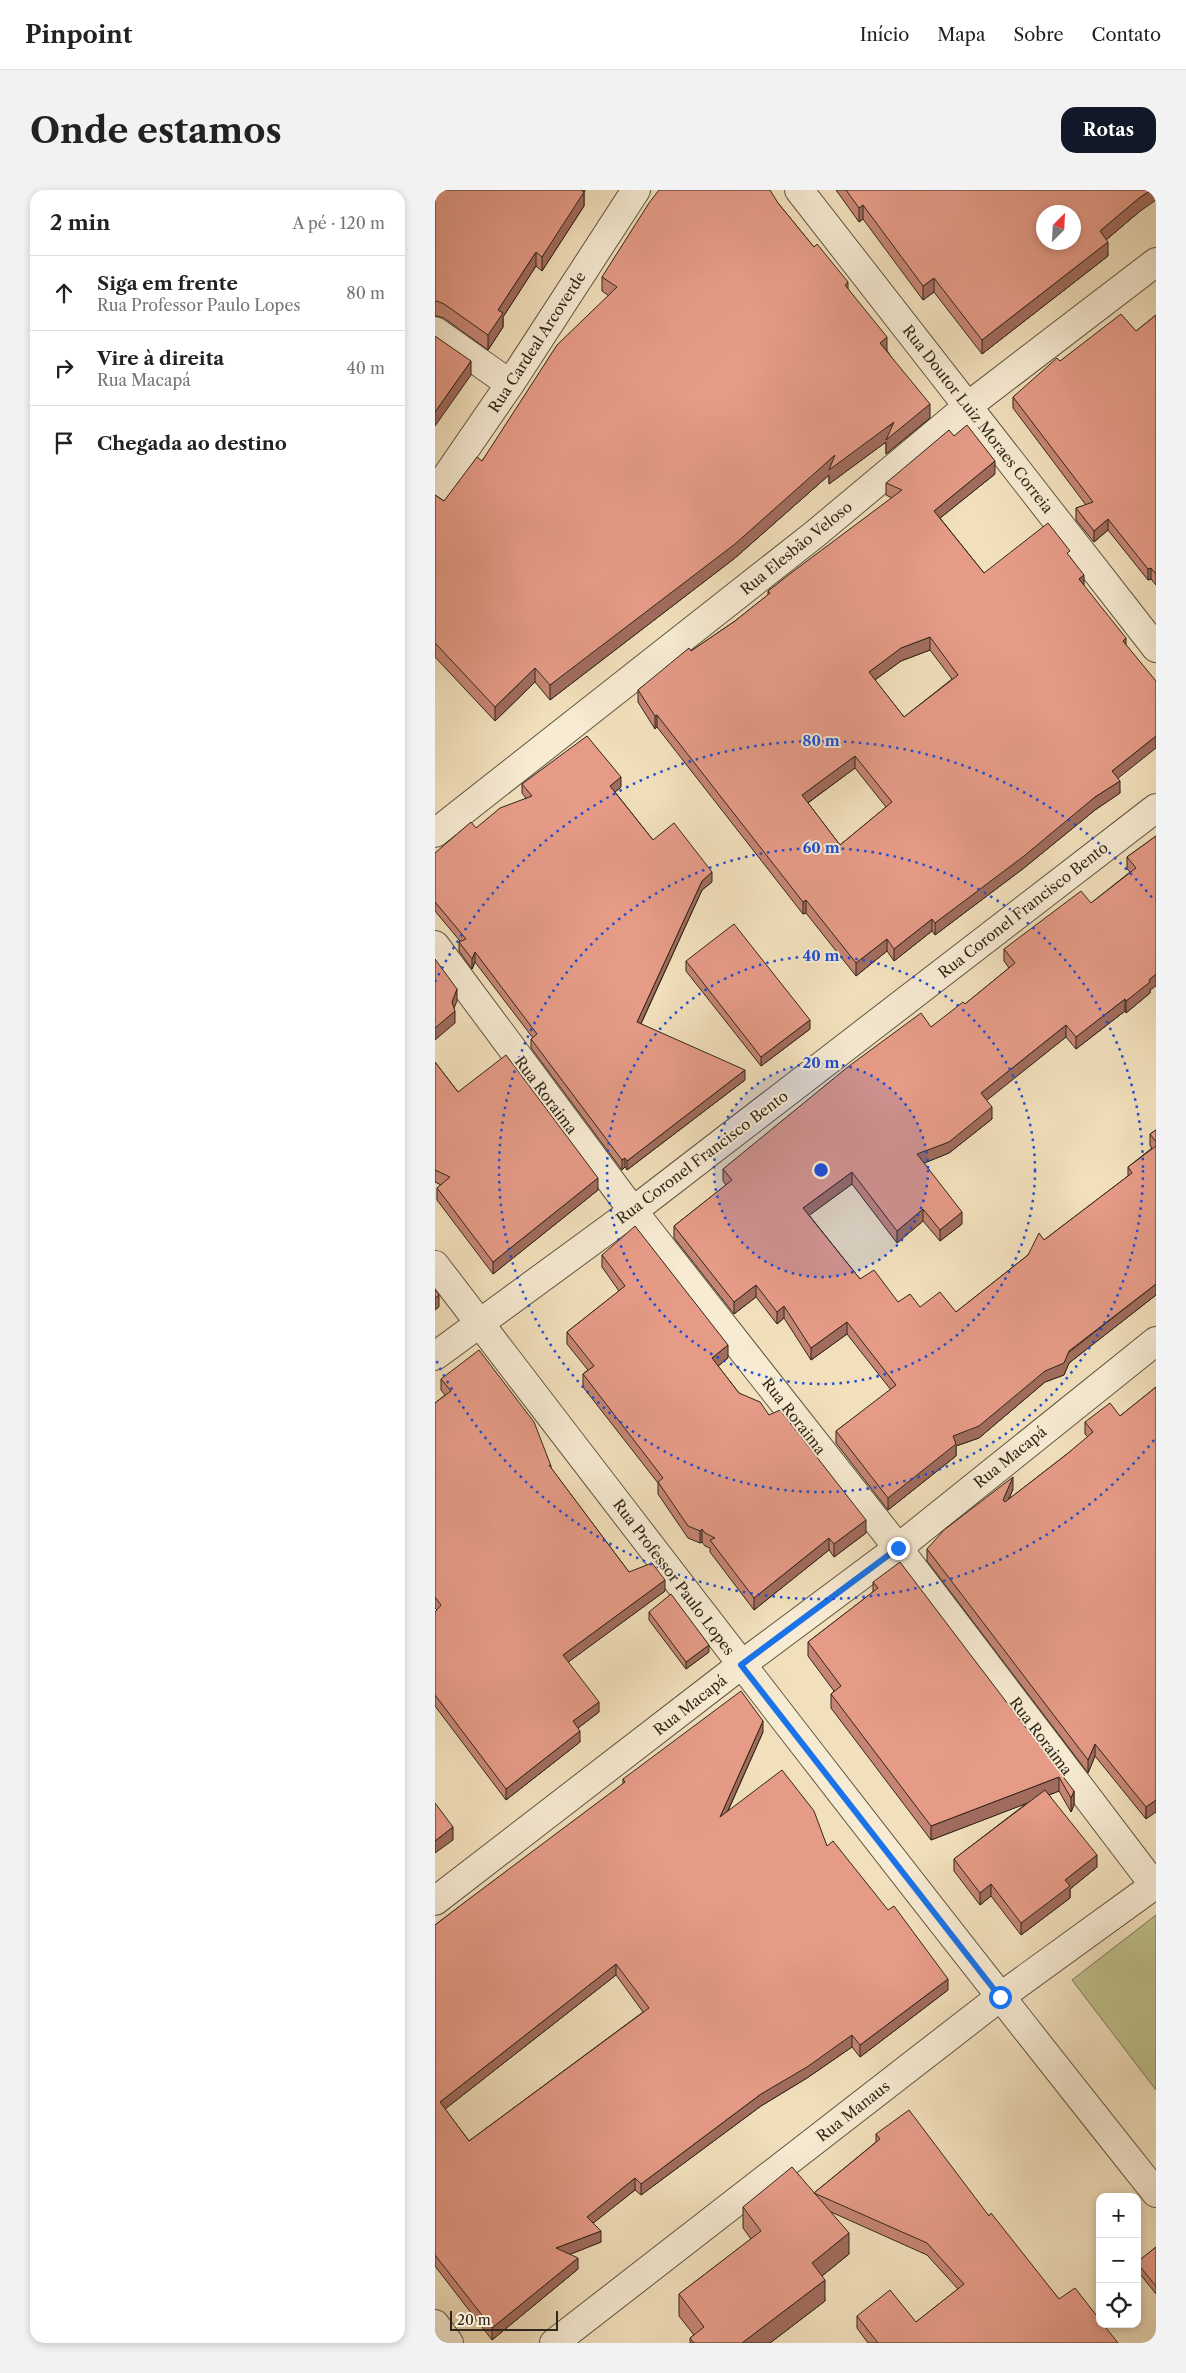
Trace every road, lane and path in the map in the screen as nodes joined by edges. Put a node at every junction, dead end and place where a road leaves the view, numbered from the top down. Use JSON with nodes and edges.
{"nodes":[{"id":1,"x":637,"y":190,"type":"edge"},
{"id":2,"x":799,"y":190,"type":"edge"},
{"id":3,"x":1156,"y":262,"type":"edge"},
{"id":4,"x":435,"y":331,"type":"edge"},
{"id":5,"x":510,"y":384,"type":"junction"},
{"id":6,"x":968,"y":406,"type":"junction"},
{"id":7,"x":435,"y":493,"type":"edge"},
{"id":8,"x":1156,"y":648,"type":"edge"},
{"id":9,"x":1156,"y":808,"type":"edge"},
{"id":10,"x":435,"y":833,"type":"edge"},
{"id":11,"x":435,"y":945,"type":"edge"},
{"id":12,"x":633,"y":1211,"type":"junction"},
{"id":13,"x":435,"y":1265,"type":"edge"},
{"id":14,"x":479,"y":1322,"type":"junction"},
{"id":15,"x":1156,"y":1340,"type":"edge"},
{"id":16,"x":435,"y":1356,"type":"edge"},
{"id":17,"x":898,"y":1548,"type":"junction"},
{"id":18,"x":741,"y":1665,"type":"junction"},
{"id":19,"x":1155,"y":1884,"type":"edge"},
{"id":20,"x":435,"y":1901,"type":"edge"},
{"id":21,"x":1000,"y":1997,"type":"junction"},
{"id":22,"x":1156,"y":2193,"type":"edge"},
{"id":23,"x":435,"y":2324,"type":"edge"},
{"id":24,"x":449,"y":2343,"type":"edge"},
{"id":25,"x":554,"y":2343,"type":"edge"}],
"edges":[{"from":1,"to":5,"type":"street","name":"Rua Cardeal Arcoverde"},
{"from":2,"to":6,"type":"street","name":"Rua Doutor Luiz Moraes Correia"},
{"from":3,"to":6,"type":"street","name":"Rua Elesbão Veloso"},
{"from":4,"to":5,"type":"street"},
{"from":5,"to":7,"type":"street","name":"Rua Cardeal Arcoverde"},
{"from":6,"to":8,"type":"street","name":"Rua Doutor Luiz Moraes Correia"},
{"from":6,"to":10,"type":"street","name":"Rua Elesbão Veloso"},
{"from":9,"to":12,"type":"street","name":"Rua Coronel Francisco Bento"},
{"from":11,"to":12,"type":"street","name":"Rua Roraima"},
{"from":12,"to":14,"type":"street","name":"Rua Coronel Francisco Bento"},
{"from":12,"to":17,"type":"street","name":"Rua Roraima"},
{"from":13,"to":14,"type":"street","name":"Rua Professor Paulo Lopes"},
{"from":14,"to":16,"type":"street","name":"Rua Coronel Francisco Bento"},
{"from":14,"to":18,"type":"street","name":"Rua Professor Paulo Lopes"},
{"from":15,"to":17,"type":"street","name":"Rua Macapá"},
{"from":17,"to":18,"type":"street","name":"Rua Macapá"},
{"from":17,"to":19,"type":"street","name":"Rua Roraima"},
{"from":18,"to":20,"type":"street","name":"Rua Macapá"},
{"from":18,"to":21,"type":"street","name":"Rua Professor Paulo Lopes"},
{"from":19,"to":21,"type":"street","name":"Rua Manaus"},
{"from":21,"to":22,"type":"street","name":"Rua Professor Paulo Lopes"},
{"from":21,"to":25,"type":"street","name":"Rua Manaus"},
{"from":23,"to":24,"type":"street"}]}
